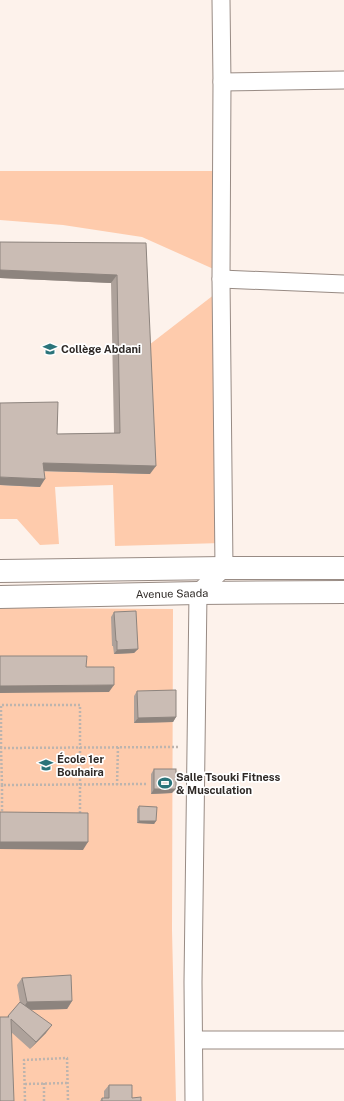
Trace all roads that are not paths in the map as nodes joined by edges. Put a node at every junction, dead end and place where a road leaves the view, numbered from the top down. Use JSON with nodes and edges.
{"nodes":[{"id":1,"x":221,"y":0,"type":"edge"},
{"id":2,"x":344,"y":80,"type":"edge"},
{"id":3,"x":222,"y":82,"type":"junction"},
{"id":4,"x":221,"y":279,"type":"junction"},
{"id":5,"x":344,"y":284,"type":"edge"},
{"id":6,"x":224,"y":568,"type":"junction"},
{"id":7,"x":344,"y":568,"type":"edge"},
{"id":8,"x":0,"y":571,"type":"edge"},
{"id":9,"x":344,"y":592,"type":"edge"},
{"id":10,"x":198,"y":593,"type":"junction"},
{"id":11,"x":0,"y":597,"type":"edge"},
{"id":12,"x":194,"y":1040,"type":"junction"},
{"id":13,"x":344,"y":1040,"type":"edge"},
{"id":14,"x":194,"y":1101,"type":"edge"}],
"edges":[{"from":1,"to":3,"type":"street"},
{"from":2,"to":3,"type":"street"},
{"from":3,"to":4,"type":"street"},
{"from":4,"to":5,"type":"street"},
{"from":4,"to":6,"type":"street"},
{"from":6,"to":7,"type":"street"},
{"from":6,"to":8,"type":"street"},
{"from":6,"to":10,"type":"street"},
{"from":9,"to":10,"type":"street","name":"Avenue Saada"},
{"from":10,"to":11,"type":"street","name":"Avenue Saada"},
{"from":10,"to":12,"type":"street"},
{"from":12,"to":13,"type":"street"},
{"from":12,"to":14,"type":"street"}]}
